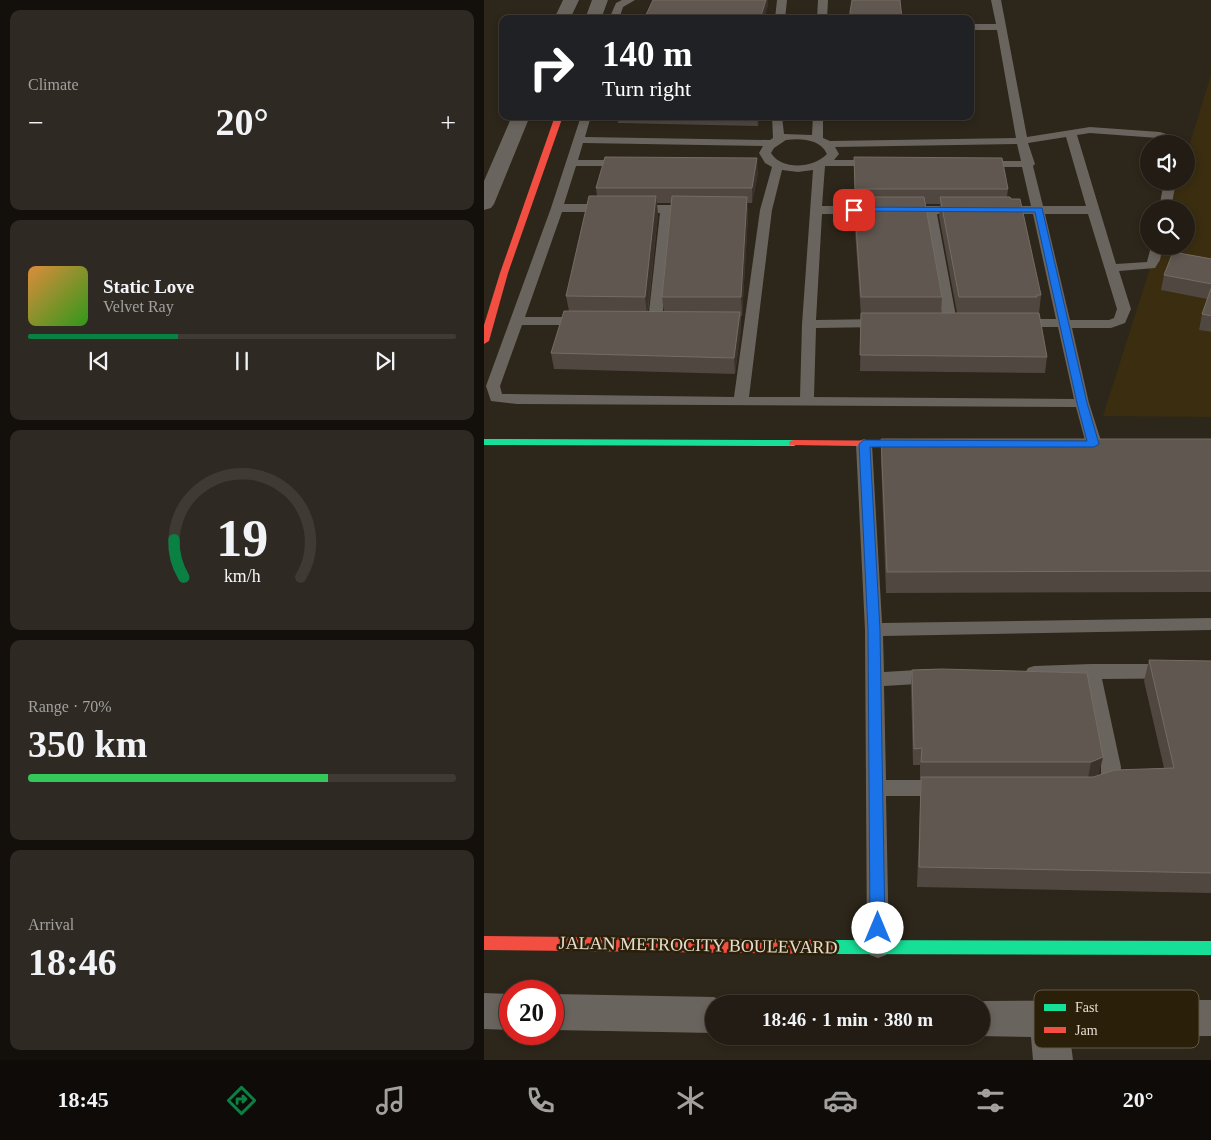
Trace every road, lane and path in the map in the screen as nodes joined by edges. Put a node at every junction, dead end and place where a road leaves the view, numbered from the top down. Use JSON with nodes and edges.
{"nodes":[{"id":1,"x":571,"y":0,"type":"edge"},
{"id":2,"x":600,"y":0,"type":"edge"},
{"id":3,"x":630,"y":0,"type":"edge"},
{"id":4,"x":782,"y":0,"type":"edge"},
{"id":5,"x":823,"y":0,"type":"edge"},
{"id":6,"x":996,"y":0,"type":"edge"},
{"id":7,"x":564,"y":15,"type":"edge"},
{"id":8,"x":594,"y":15,"type":"edge"},
{"id":9,"x":615,"y":15,"type":"edge"},
{"id":10,"x":780,"y":15,"type":"edge"},
{"id":11,"x":822,"y":15,"type":"edge"},
{"id":12,"x":974,"y":27,"type":"edge"},
{"id":13,"x":1000,"y":27,"type":"junction"},
{"id":14,"x":519,"y":120,"type":"edge"},
{"id":15,"x":558,"y":120,"type":"edge"},
{"id":16,"x":585,"y":120,"type":"edge"},
{"id":17,"x":778,"y":120,"type":"edge"},
{"id":18,"x":818,"y":120,"type":"edge"},
{"id":19,"x":1072,"y":133,"type":"junction"},
{"id":20,"x":1160,"y":135,"type":"edge"},
{"id":21,"x":817,"y":139,"type":"junction"},
{"id":22,"x":579,"y":140,"type":"junction"},
{"id":23,"x":1022,"y":140,"type":"junction"},
{"id":24,"x":775,"y":142,"type":"junction"},
{"id":25,"x":828,"y":144,"type":"junction"},
{"id":26,"x":753,"y":162,"type":"edge"},
{"id":27,"x":572,"y":163,"type":"junction"},
{"id":28,"x":638,"y":163,"type":"edge"},
{"id":29,"x":892,"y":163,"type":"edge"},
{"id":30,"x":775,"y":164,"type":"junction"},
{"id":31,"x":822,"y":164,"type":"junction"},
{"id":32,"x":970,"y":164,"type":"edge"},
{"id":33,"x":1028,"y":164,"type":"junction"},
{"id":34,"x":484,"y":204,"type":"edge"},
{"id":35,"x":557,"y":208,"type":"junction"},
{"id":36,"x":666,"y":209,"type":"junction"},
{"id":37,"x":702,"y":209,"type":"edge"},
{"id":38,"x":817,"y":210,"type":"junction"},
{"id":39,"x":930,"y":210,"type":"junction"},
{"id":40,"x":1039,"y":210,"type":"junction"},
{"id":41,"x":1093,"y":210,"type":"junction"},
{"id":42,"x":1155,"y":255,"type":"edge"},
{"id":43,"x":1112,"y":268,"type":"junction"},
{"id":44,"x":518,"y":274,"type":"junction"},
{"id":45,"x":517,"y":321,"type":"junction"},
{"id":46,"x":596,"y":321,"type":"edge"},
{"id":47,"x":654,"y":321,"type":"edge"},
{"id":48,"x":894,"y":322,"type":"edge"},
{"id":49,"x":950,"y":322,"type":"edge"},
{"id":50,"x":1007,"y":323,"type":"edge"},
{"id":51,"x":809,"y":324,"type":"junction"},
{"id":52,"x":1064,"y":324,"type":"junction"},
{"id":53,"x":484,"y":342,"type":"edge"},
{"id":54,"x":740,"y":401,"type":"junction"},
{"id":55,"x":806,"y":401,"type":"junction"},
{"id":56,"x":1082,"y":403,"type":"junction"},
{"id":57,"x":484,"y":442,"type":"edge"},
{"id":58,"x":864,"y":444,"type":"junction"},
{"id":59,"x":936,"y":444,"type":"edge"},
{"id":60,"x":1094,"y":444,"type":"edge"},
{"id":61,"x":1211,"y":624,"type":"edge"},
{"id":62,"x":874,"y":630,"type":"junction"},
{"id":63,"x":1091,"y":671,"type":"junction"},
{"id":64,"x":1211,"y":671,"type":"edge"},
{"id":65,"x":1015,"y":674,"type":"edge"},
{"id":66,"x":948,"y":676,"type":"edge"},
{"id":67,"x":875,"y":678,"type":"junction"},
{"id":68,"x":877,"y":788,"type":"junction"},
{"id":69,"x":964,"y":788,"type":"edge"},
{"id":70,"x":1079,"y":788,"type":"edge"},
{"id":71,"x":484,"y":943,"type":"edge"},
{"id":72,"x":878,"y":948,"type":"junction"},
{"id":73,"x":1211,"y":948,"type":"edge"},
{"id":74,"x":484,"y":1011,"type":"edge"},
{"id":75,"x":499,"y":1012,"type":"edge"},
{"id":76,"x":564,"y":1012,"type":"edge"},
{"id":77,"x":705,"y":1015,"type":"edge"},
{"id":78,"x":990,"y":1019,"type":"edge"},
{"id":79,"x":1034,"y":1020,"type":"edge"}],
"edges":[{"from":1,"to":7,"type":"street"},
{"from":2,"to":8,"type":"street"},
{"from":3,"to":9,"type":"lane"},
{"from":4,"to":10,"type":"lane"},
{"from":5,"to":11,"type":"lane"},
{"from":6,"to":13,"type":"lane"},
{"from":12,"to":13,"type":"lane"},
{"from":13,"to":23,"type":"lane"},
{"from":14,"to":34,"type":"street"},
{"from":15,"to":44,"type":"street"},
{"from":16,"to":22,"type":"lane"},
{"from":17,"to":24,"type":"lane"},
{"from":18,"to":21,"type":"lane"},
{"from":19,"to":20,"type":"lane"},
{"from":19,"to":23,"type":"lane"},
{"from":19,"to":41,"type":"lane"},
{"from":21,"to":24,"type":"lane"},
{"from":21,"to":25,"type":"lane"},
{"from":22,"to":24,"type":"lane"},
{"from":22,"to":27,"type":"lane"},
{"from":23,"to":25,"type":"lane"},
{"from":23,"to":33,"type":"lane"},
{"from":24,"to":30,"type":"lane"},
{"from":25,"to":31,"type":"lane"},
{"from":26,"to":30,"type":"lane"},
{"from":27,"to":28,"type":"lane"},
{"from":27,"to":35,"type":"lane"},
{"from":29,"to":31,"type":"lane"},
{"from":30,"to":31,"type":"lane"},
{"from":30,"to":54,"type":"lane"},
{"from":31,"to":38,"type":"lane"},
{"from":32,"to":33,"type":"lane"},
{"from":33,"to":40,"type":"lane"},
{"from":35,"to":36,"type":"lane"},
{"from":35,"to":44,"type":"lane"},
{"from":36,"to":37,"type":"lane"},
{"from":36,"to":47,"type":"lane"},
{"from":38,"to":39,"type":"lane"},
{"from":38,"to":51,"type":"lane"},
{"from":39,"to":40,"type":"lane"},
{"from":39,"to":49,"type":"lane"},
{"from":40,"to":41,"type":"lane"},
{"from":40,"to":52,"type":"lane"},
{"from":41,"to":43,"type":"lane"},
{"from":42,"to":43,"type":"lane"},
{"from":43,"to":52,"type":"lane"},
{"from":44,"to":45,"type":"lane"},
{"from":44,"to":53,"type":"street"},
{"from":45,"to":46,"type":"lane"},
{"from":45,"to":54,"type":"lane"},
{"from":48,"to":51,"type":"lane"},
{"from":50,"to":52,"type":"lane"},
{"from":51,"to":55,"type":"lane"},
{"from":52,"to":56,"type":"lane"},
{"from":54,"to":55,"type":"lane"},
{"from":55,"to":56,"type":"lane"},
{"from":56,"to":60,"type":"lane"},
{"from":57,"to":58,"type":"street"},
{"from":58,"to":59,"type":"street"},
{"from":58,"to":62,"type":"lane"},
{"from":61,"to":62,"type":"lane"},
{"from":62,"to":67,"type":"lane"},
{"from":63,"to":64,"type":"lane"},
{"from":63,"to":65,"type":"lane"},
{"from":63,"to":70,"type":"lane"},
{"from":66,"to":67,"type":"lane"},
{"from":67,"to":68,"type":"lane"},
{"from":68,"to":69,"type":"lane"},
{"from":68,"to":72,"type":"lane"},
{"from":71,"to":72,"type":"street","name":"JALAN METROCITY BOULEVARD"},
{"from":72,"to":73,"type":"street","name":"JALAN METROCITY BOULEVARD"},
{"from":74,"to":75,"type":"street"},
{"from":76,"to":77,"type":"street"},
{"from":78,"to":79,"type":"street"}]}
